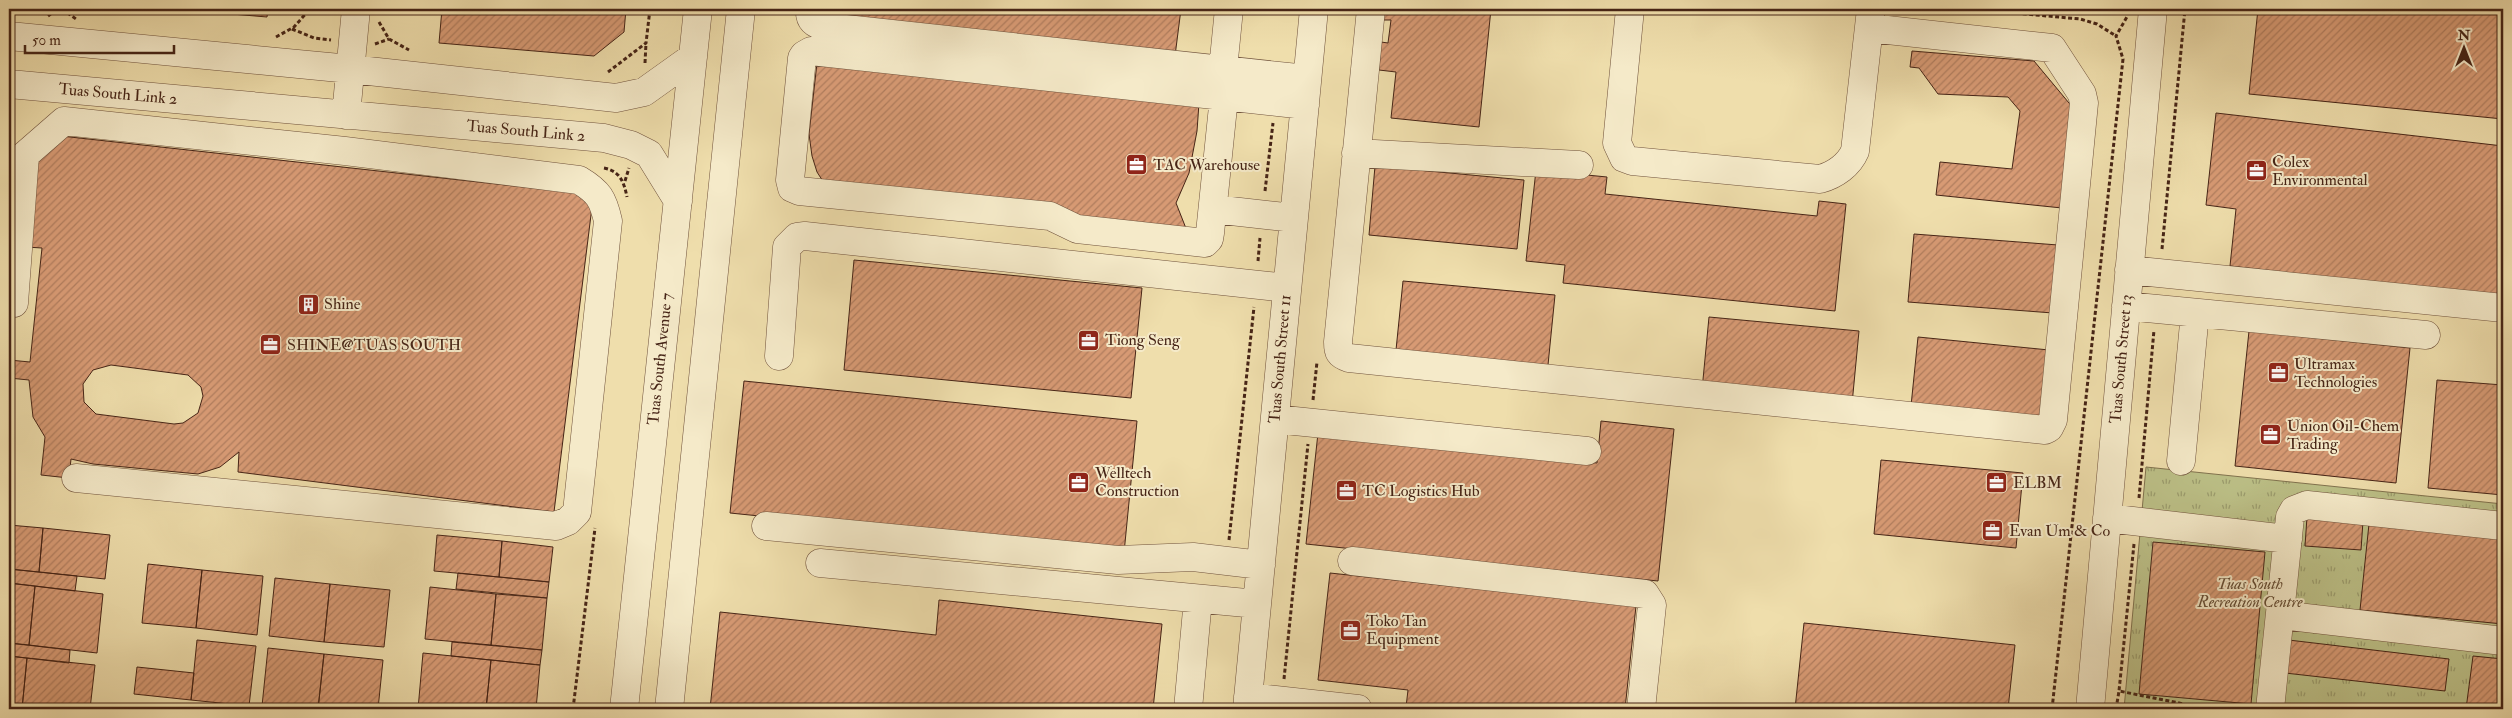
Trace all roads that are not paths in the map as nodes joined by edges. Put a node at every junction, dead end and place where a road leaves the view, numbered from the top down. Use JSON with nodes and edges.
{"nodes":[{"id":1,"x":698,"y":9,"type":"edge"},
{"id":2,"x":741,"y":9,"type":"edge"},
{"id":3,"x":810,"y":9,"type":"edge"},
{"id":4,"x":1229,"y":9,"type":"edge"},
{"id":5,"x":1314,"y":9,"type":"edge"},
{"id":6,"x":1371,"y":9,"type":"edge"},
{"id":7,"x":1630,"y":9,"type":"edge"},
{"id":8,"x":2153,"y":9,"type":"edge"},
{"id":9,"x":367,"y":13,"type":"edge"},
{"id":10,"x":1870,"y":18,"type":"edge"},
{"id":11,"x":9,"y":36,"type":"edge"},
{"id":12,"x":694,"y":58,"type":"junction"},
{"id":13,"x":350,"y":69,"type":"junction"},
{"id":14,"x":1223,"y":69,"type":"junction"},
{"id":15,"x":1307,"y":78,"type":"junction"},
{"id":16,"x":9,"y":84,"type":"edge"},
{"id":17,"x":1224,"y":97,"type":"junction"},
{"id":18,"x":1305,"y":105,"type":"junction"},
{"id":19,"x":346,"y":115,"type":"junction"},
{"id":20,"x":1356,"y":153,"type":"junction"},
{"id":21,"x":1580,"y":165,"type":"dead end"},
{"id":22,"x":678,"y":201,"type":"junction"},
{"id":23,"x":1212,"y":209,"type":"junction"},
{"id":24,"x":1294,"y":218,"type":"junction"},
{"id":25,"x":2129,"y":270,"type":"junction"},
{"id":26,"x":1287,"y":288,"type":"junction"},
{"id":27,"x":9,"y":303,"type":"edge"},
{"id":28,"x":2126,"y":306,"type":"junction"},
{"id":29,"x":2503,"y":308,"type":"edge"},
{"id":30,"x":2195,"y":313,"type":"junction"},
{"id":31,"x":2426,"y":335,"type":"dead end"},
{"id":32,"x":779,"y":356,"type":"dead end"},
{"id":33,"x":1275,"y":419,"type":"junction"},
{"id":34,"x":1587,"y":451,"type":"dead end"},
{"id":35,"x":2181,"y":461,"type":"dead end"},
{"id":36,"x":76,"y":478,"type":"dead end"},
{"id":37,"x":2107,"y":518,"type":"junction"},
{"id":38,"x":766,"y":526,"type":"dead end"},
{"id":39,"x":2503,"y":526,"type":"edge"},
{"id":40,"x":2288,"y":539,"type":"junction"},
{"id":41,"x":1352,"y":561,"type":"dead end"},
{"id":42,"x":820,"y":563,"type":"dead end"},
{"id":43,"x":1261,"y":565,"type":"junction"},
{"id":44,"x":1198,"y":599,"type":"junction"},
{"id":45,"x":1257,"y":604,"type":"junction"},
{"id":46,"x":2280,"y":615,"type":"junction"},
{"id":47,"x":2503,"y":641,"type":"edge"},
{"id":48,"x":1248,"y":703,"type":"edge"},
{"id":49,"x":2105,"y":705,"type":"edge"},
{"id":50,"x":624,"y":709,"type":"edge"},
{"id":51,"x":669,"y":709,"type":"edge"},
{"id":52,"x":1188,"y":709,"type":"edge"},
{"id":53,"x":1358,"y":709,"type":"edge"},
{"id":54,"x":1641,"y":709,"type":"edge"},
{"id":55,"x":2270,"y":709,"type":"edge"}],
"edges":[{"from":1,"to":12,"type":"street","name":"Tuas South Avenue 7"},
{"from":2,"to":51,"type":"street"},
{"from":3,"to":14,"type":"street"},
{"from":4,"to":14,"type":"street"},
{"from":5,"to":15,"type":"street","name":"Tuas South Street 11"},
{"from":6,"to":20,"type":"street"},
{"from":7,"to":10,"type":"street"},
{"from":8,"to":25,"type":"street","name":"Tuas South Street 13"},
{"from":9,"to":13,"type":"street"},
{"from":10,"to":20,"type":"street"},
{"from":11,"to":13,"type":"street"},
{"from":12,"to":13,"type":"street"},
{"from":12,"to":22,"type":"street","name":"Tuas South Avenue 7"},
{"from":13,"to":19,"type":"street"},
{"from":14,"to":15,"type":"street"},
{"from":15,"to":18,"type":"street","name":"Tuas South Street 11"},
{"from":16,"to":19,"type":"street","name":"Tuas South Link 2"},
{"from":17,"to":18,"type":"street"},
{"from":17,"to":23,"type":"street"},
{"from":17,"to":23,"type":"street"},
{"from":18,"to":24,"type":"street","name":"Tuas South Street 11"},
{"from":19,"to":22,"type":"street","name":"Tuas South Link 2"},
{"from":20,"to":21,"type":"street"},
{"from":22,"to":50,"type":"street","name":"Tuas South Avenue 7"},
{"from":23,"to":24,"type":"street"},
{"from":24,"to":26,"type":"street","name":"Tuas South Street 11"},
{"from":25,"to":28,"type":"street","name":"Tuas South Street 13"},
{"from":25,"to":29,"type":"street"},
{"from":26,"to":32,"type":"street"},
{"from":26,"to":33,"type":"street","name":"Tuas South Street 11"},
{"from":27,"to":36,"type":"street"},
{"from":28,"to":30,"type":"street"},
{"from":28,"to":37,"type":"street","name":"Tuas South Street 13"},
{"from":30,"to":31,"type":"street"},
{"from":30,"to":35,"type":"street"},
{"from":33,"to":34,"type":"street"},
{"from":33,"to":43,"type":"street","name":"Tuas South Street 11"},
{"from":37,"to":40,"type":"street"},
{"from":37,"to":49,"type":"street","name":"Tuas South Street 13"},
{"from":38,"to":43,"type":"street"},
{"from":39,"to":40,"type":"street"},
{"from":40,"to":46,"type":"street"},
{"from":41,"to":54,"type":"street"},
{"from":42,"to":44,"type":"street"},
{"from":43,"to":45,"type":"street","name":"Tuas South Street 11"},
{"from":44,"to":45,"type":"street"},
{"from":44,"to":52,"type":"street"},
{"from":45,"to":48,"type":"street","name":"Tuas South Street 11"},
{"from":46,"to":47,"type":"street"},
{"from":46,"to":55,"type":"street"},
{"from":48,"to":53,"type":"street"}]}
